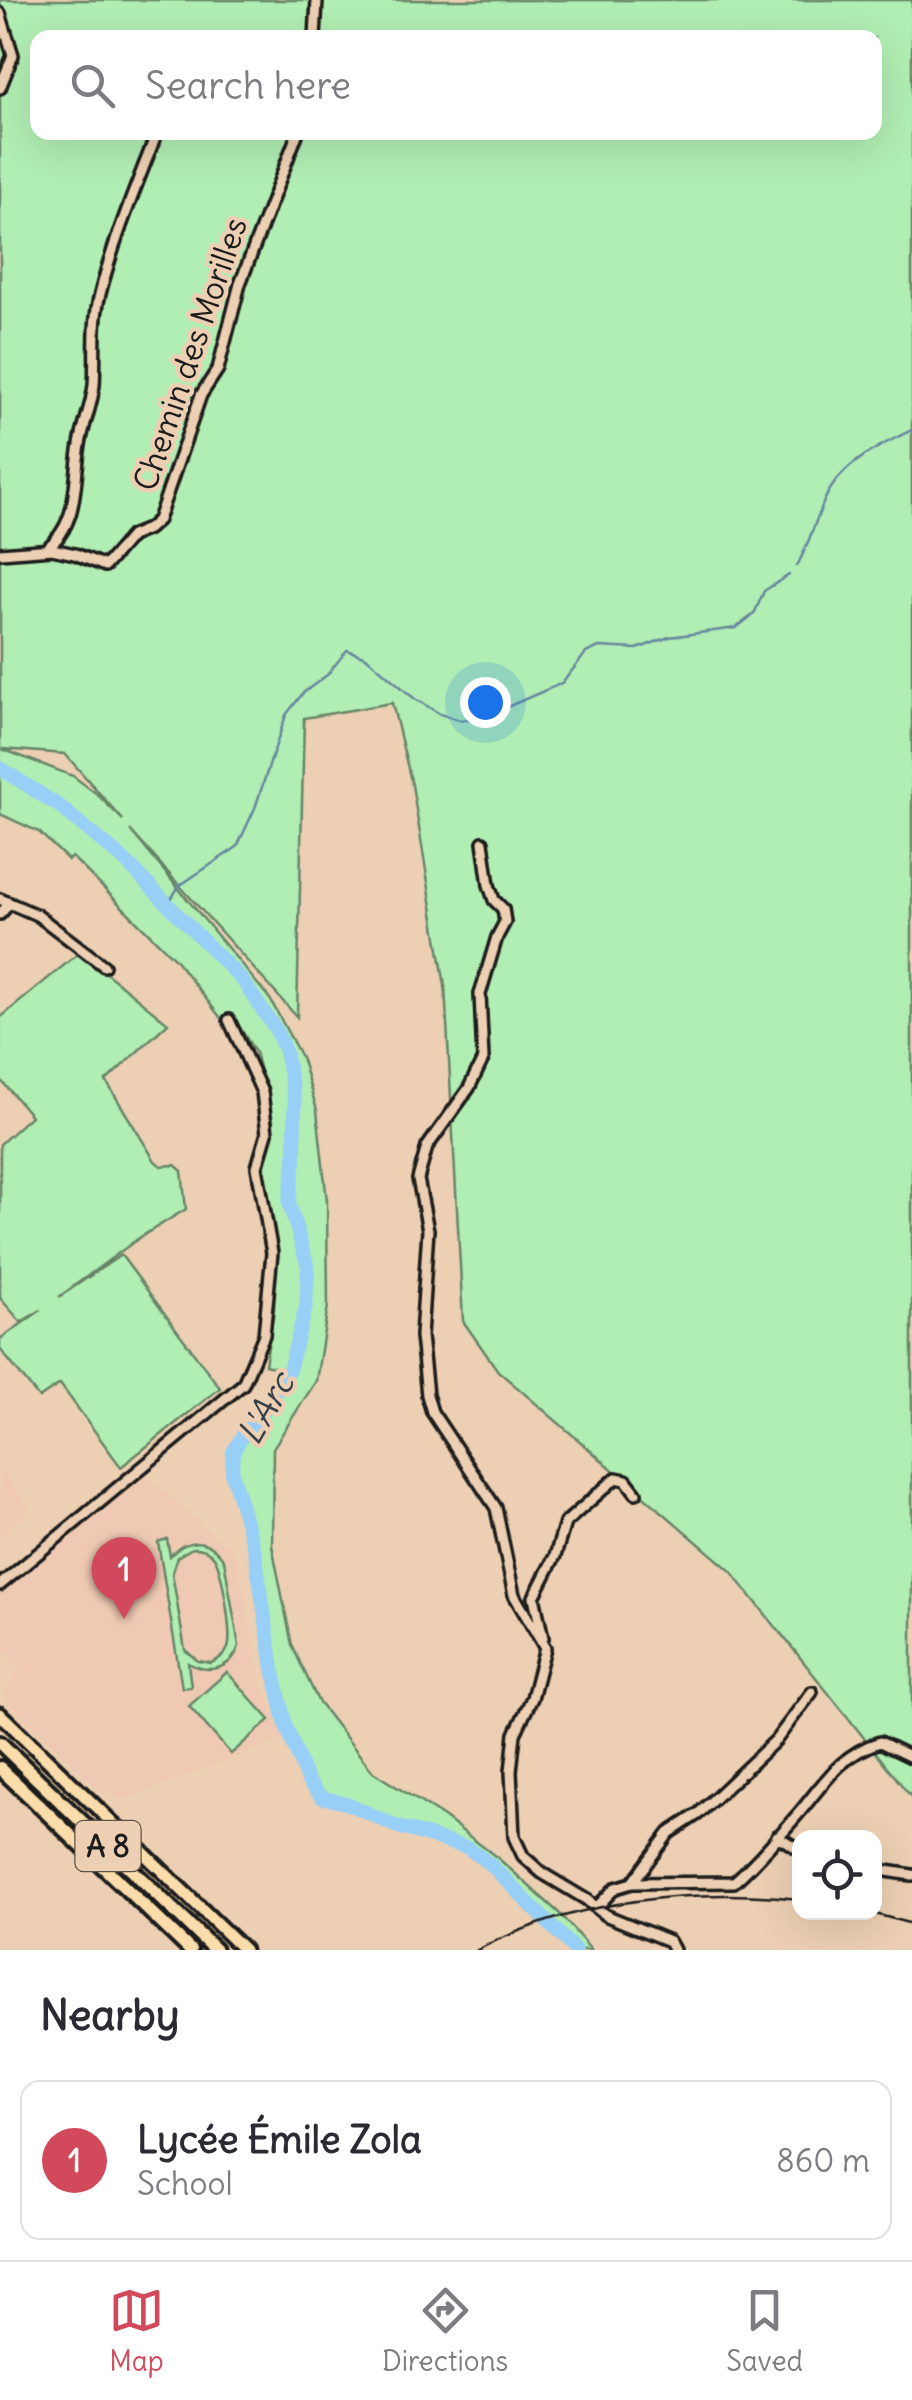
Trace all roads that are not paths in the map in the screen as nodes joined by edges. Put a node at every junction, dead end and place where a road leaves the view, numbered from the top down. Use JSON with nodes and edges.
{"nodes":[{"id":1,"x":317,"y":0,"type":"edge"},
{"id":2,"x":0,"y":14,"type":"edge"},
{"id":3,"x":315,"y":30,"type":"edge"},
{"id":4,"x":0,"y":88,"type":"edge"},
{"id":5,"x":154,"y":140,"type":"edge"},
{"id":6,"x":295,"y":140,"type":"edge"},
{"id":7,"x":46,"y":550,"type":"junction"},
{"id":8,"x":0,"y":553,"type":"edge"},
{"id":9,"x":483,"y":842,"type":"dead end"},
{"id":10,"x":5,"y":901,"type":"edge"},
{"id":11,"x":0,"y":914,"type":"edge"},
{"id":12,"x":104,"y":966,"type":"dead end"},
{"id":13,"x":230,"y":1020,"type":"dead end"},
{"id":14,"x":636,"y":1493,"type":"dead end"},
{"id":15,"x":0,"y":1584,"type":"edge"},
{"id":16,"x":542,"y":1641,"type":"junction"},
{"id":17,"x":812,"y":1692,"type":"dead end"},
{"id":18,"x":0,"y":1714,"type":"edge"},
{"id":19,"x":0,"y":1743,"type":"edge"},
{"id":20,"x":912,"y":1758,"type":"edge"},
{"id":21,"x":0,"y":1768,"type":"edge"},
{"id":22,"x":777,"y":1836,"type":"junction"},
{"id":23,"x":792,"y":1845,"type":"edge"},
{"id":24,"x":882,"y":1870,"type":"edge"},
{"id":25,"x":912,"y":1875,"type":"edge"},
{"id":26,"x":632,"y":1882,"type":"junction"},
{"id":27,"x":597,"y":1906,"type":"junction"},
{"id":28,"x":190,"y":1950,"type":"edge"},
{"id":29,"x":215,"y":1950,"type":"edge"},
{"id":30,"x":244,"y":1950,"type":"edge"},
{"id":31,"x":674,"y":1950,"type":"edge"}],
"edges":[{"from":1,"to":3,"type":"street"},
{"from":2,"to":4,"type":"street"},
{"from":5,"to":7,"type":"street"},
{"from":6,"to":7,"type":"street","name":"Chemin des Morilles"},
{"from":7,"to":8,"type":"street"},
{"from":9,"to":16,"type":"street"},
{"from":10,"to":11,"type":"street"},
{"from":10,"to":12,"type":"street"},
{"from":13,"to":15,"type":"street"},
{"from":14,"to":16,"type":"street"},
{"from":16,"to":27,"type":"street"},
{"from":17,"to":26,"type":"street"},
{"from":18,"to":30,"type":"main road"},
{"from":19,"to":29,"type":"highway","number":"A 8"},
{"from":20,"to":22,"type":"street"},
{"from":21,"to":28,"type":"highway","number":"A 8"},
{"from":22,"to":23,"type":"street"},
{"from":22,"to":26,"type":"street"},
{"from":24,"to":25,"type":"street"},
{"from":26,"to":27,"type":"street"},
{"from":27,"to":31,"type":"street"}]}
